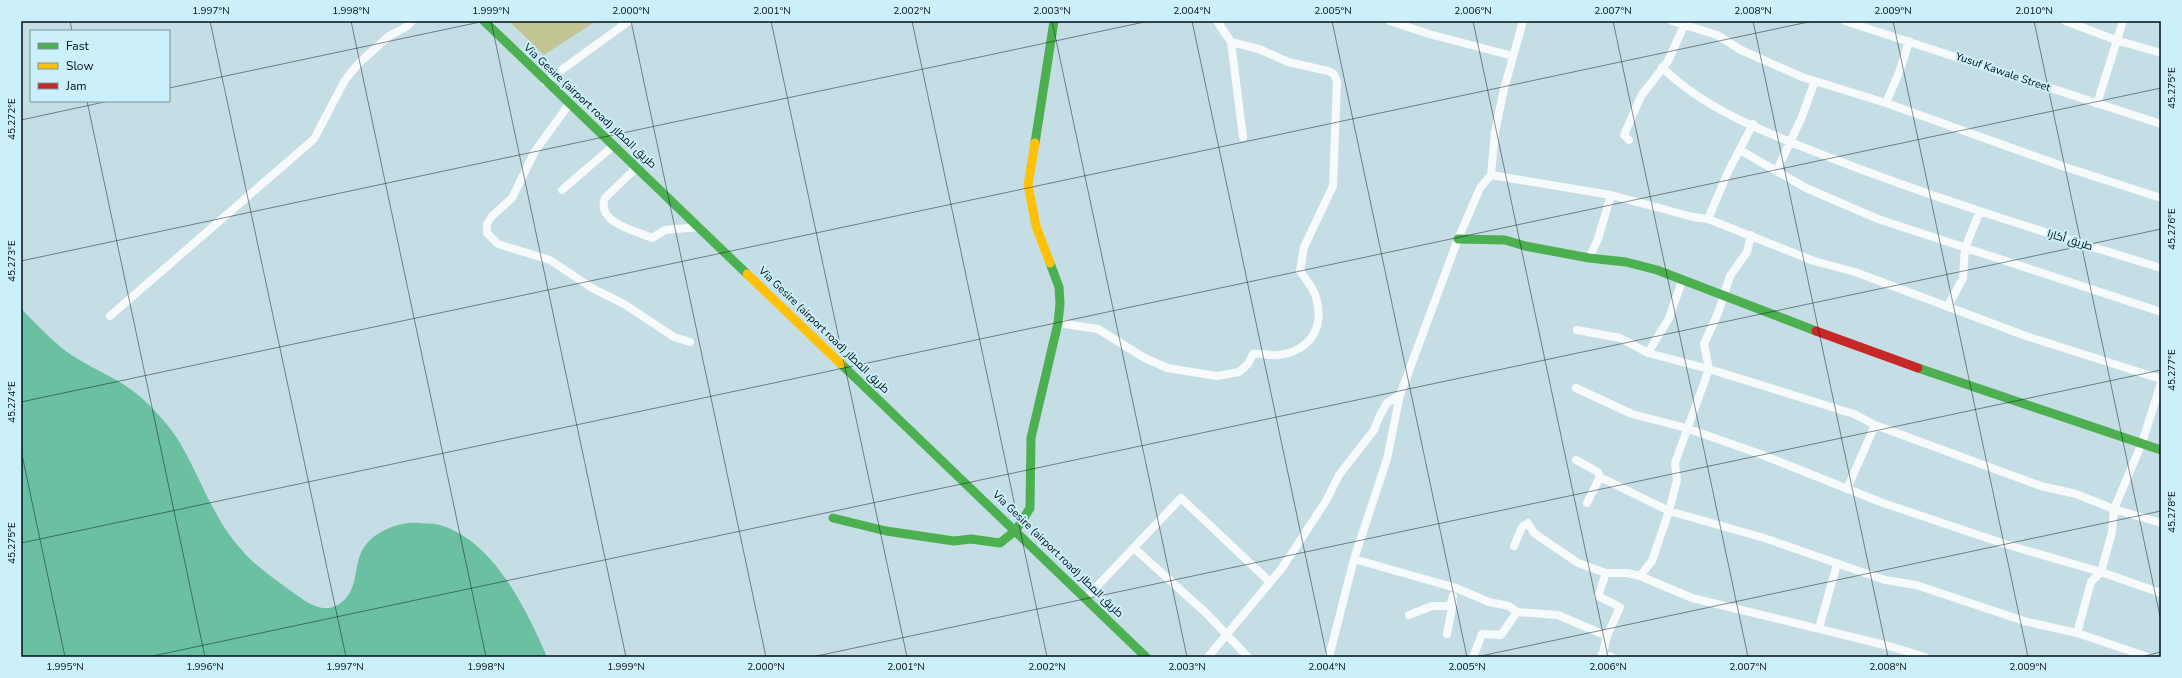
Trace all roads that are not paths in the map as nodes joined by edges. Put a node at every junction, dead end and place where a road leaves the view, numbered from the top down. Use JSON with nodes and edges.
{"nodes":[{"id":1,"x":412,"y":21,"type":"edge"},
{"id":2,"x":484,"y":21,"type":"edge"},
{"id":3,"x":629,"y":21,"type":"edge"},
{"id":4,"x":1054,"y":21,"type":"edge"},
{"id":5,"x":1217,"y":21,"type":"edge"},
{"id":6,"x":1390,"y":21,"type":"edge"},
{"id":7,"x":1523,"y":21,"type":"edge"},
{"id":8,"x":1672,"y":21,"type":"edge"},
{"id":9,"x":1845,"y":21,"type":"edge"},
{"id":10,"x":2065,"y":21,"type":"edge"},
{"id":11,"x":2123,"y":21,"type":"edge"},
{"id":12,"x":1685,"y":23,"type":"edge"},
{"id":13,"x":2116,"y":40,"type":"junction"},
{"id":14,"x":1909,"y":41,"type":"junction"},
{"id":15,"x":1231,"y":42,"type":"junction"},
{"id":16,"x":2161,"y":53,"type":"edge"},
{"id":17,"x":1514,"y":56,"type":"junction"},
{"id":18,"x":1662,"y":67,"type":"junction"},
{"id":19,"x":1815,"y":81,"type":"junction"},
{"id":20,"x":545,"y":82,"type":"junction"},
{"id":21,"x":570,"y":103,"type":"junction"},
{"id":22,"x":1886,"y":103,"type":"junction"},
{"id":23,"x":2097,"y":104,"type":"junction"},
{"id":24,"x":1753,"y":124,"type":"junction"},
{"id":25,"x":2161,"y":124,"type":"edge"},
{"id":26,"x":1243,"y":137,"type":"dead end"},
{"id":27,"x":1629,"y":140,"type":"dead end"},
{"id":28,"x":1790,"y":142,"type":"junction"},
{"id":29,"x":613,"y":146,"type":"junction"},
{"id":30,"x":1740,"y":150,"type":"junction"},
{"id":31,"x":637,"y":167,"type":"junction"},
{"id":32,"x":1777,"y":170,"type":"junction"},
{"id":33,"x":1491,"y":175,"type":"junction"},
{"id":34,"x":562,"y":190,"type":"dead end"},
{"id":35,"x":1611,"y":195,"type":"junction"},
{"id":36,"x":2161,"y":198,"type":"edge"},
{"id":37,"x":1980,"y":211,"type":"junction"},
{"id":38,"x":1708,"y":219,"type":"junction"},
{"id":39,"x":699,"y":227,"type":"junction"},
{"id":40,"x":1751,"y":235,"type":"junction"},
{"id":41,"x":1458,"y":239,"type":"junction"},
{"id":42,"x":1965,"y":248,"type":"junction"},
{"id":43,"x":1589,"y":258,"type":"junction"},
{"id":44,"x":2161,"y":268,"type":"edge"},
{"id":45,"x":1682,"y":281,"type":"junction"},
{"id":46,"x":1724,"y":296,"type":"junction"},
{"id":47,"x":1948,"y":306,"type":"junction"},
{"id":48,"x":2161,"y":312,"type":"edge"},
{"id":49,"x":110,"y":316,"type":"dead end"},
{"id":50,"x":1058,"y":323,"type":"junction"},
{"id":51,"x":1577,"y":330,"type":"dead end"},
{"id":52,"x":690,"y":342,"type":"dead end"},
{"id":53,"x":1648,"y":353,"type":"junction"},
{"id":54,"x":1709,"y":369,"type":"junction"},
{"id":55,"x":2161,"y":378,"type":"edge"},
{"id":56,"x":2161,"y":383,"type":"edge"},
{"id":57,"x":1576,"y":388,"type":"dead end"},
{"id":58,"x":1400,"y":395,"type":"junction"},
{"id":59,"x":1875,"y":425,"type":"junction"},
{"id":60,"x":1686,"y":428,"type":"junction"},
{"id":61,"x":2142,"y":443,"type":"junction"},
{"id":62,"x":2161,"y":450,"type":"edge"},
{"id":63,"x":1576,"y":460,"type":"dead end"},
{"id":64,"x":1600,"y":477,"type":"junction"},
{"id":65,"x":1846,"y":489,"type":"junction"},
{"id":66,"x":1587,"y":503,"type":"dead end"},
{"id":67,"x":2114,"y":509,"type":"junction"},
{"id":68,"x":1669,"y":511,"type":"junction"},
{"id":69,"x":833,"y":518,"type":"dead end"},
{"id":70,"x":2161,"y":523,"type":"edge"},
{"id":71,"x":1016,"y":530,"type":"junction"},
{"id":72,"x":1514,"y":546,"type":"dead end"},
{"id":73,"x":1134,"y":548,"type":"junction"},
{"id":74,"x":1354,"y":559,"type":"junction"},
{"id":75,"x":1837,"y":564,"type":"junction"},
{"id":76,"x":2101,"y":572,"type":"junction"},
{"id":77,"x":1606,"y":573,"type":"junction"},
{"id":78,"x":1640,"y":576,"type":"junction"},
{"id":79,"x":1270,"y":582,"type":"junction"},
{"id":80,"x":1456,"y":588,"type":"junction"},
{"id":81,"x":2161,"y":593,"type":"edge"},
{"id":82,"x":1453,"y":596,"type":"junction"},
{"id":83,"x":1085,"y":599,"type":"junction"},
{"id":84,"x":1517,"y":612,"type":"junction"},
{"id":85,"x":1409,"y":615,"type":"dead end"},
{"id":86,"x":1819,"y":628,"type":"junction"},
{"id":87,"x":2077,"y":633,"type":"junction"},
{"id":88,"x":1227,"y":634,"type":"junction"},
{"id":89,"x":1447,"y":634,"type":"dead end"},
{"id":90,"x":1607,"y":636,"type":"junction"},
{"id":91,"x":1602,"y":656,"type":"edge"},
{"id":92,"x":1146,"y":657,"type":"edge"},
{"id":93,"x":1208,"y":657,"type":"edge"},
{"id":94,"x":1248,"y":657,"type":"edge"},
{"id":95,"x":1329,"y":657,"type":"edge"},
{"id":96,"x":1473,"y":657,"type":"edge"},
{"id":97,"x":1612,"y":657,"type":"edge"},
{"id":98,"x":1925,"y":657,"type":"edge"},
{"id":99,"x":2148,"y":657,"type":"edge"}],
"edges":[{"from":1,"to":49,"type":"street"},
{"from":2,"to":20,"type":"street","name":"Via Gesire (airport road) طريق المطار"},
{"from":3,"to":20,"type":"street"},
{"from":4,"to":50,"type":"street"},
{"from":5,"to":15,"type":"street"},
{"from":6,"to":17,"type":"street"},
{"from":7,"to":17,"type":"street"},
{"from":8,"to":12,"type":"street"},
{"from":9,"to":14,"type":"street","name":"Yusuf Kawale Street"},
{"from":10,"to":13,"type":"street"},
{"from":11,"to":13,"type":"street"},
{"from":12,"to":18,"type":"street"},
{"from":12,"to":19,"type":"street"},
{"from":13,"to":16,"type":"street"},
{"from":13,"to":23,"type":"street"},
{"from":14,"to":22,"type":"street"},
{"from":14,"to":23,"type":"street","name":"Yusuf Kawale Street"},
{"from":15,"to":26,"type":"street"},
{"from":15,"to":50,"type":"street"},
{"from":17,"to":33,"type":"street"},
{"from":18,"to":24,"type":"street","name":"طريق أكارا"},
{"from":18,"to":27,"type":"street"},
{"from":19,"to":22,"type":"street"},
{"from":19,"to":28,"type":"street"},
{"from":20,"to":21,"type":"street","name":"Via Gesire (airport road) طريق المطار"},
{"from":21,"to":29,"type":"street","name":"Via Gesire (airport road) طريق المطار"},
{"from":21,"to":52,"type":"street"},
{"from":22,"to":36,"type":"street"},
{"from":23,"to":25,"type":"street","name":"Yusuf Kawale Street"},
{"from":24,"to":28,"type":"street","name":"طريق أكارا"},
{"from":24,"to":30,"type":"street"},
{"from":28,"to":32,"type":"street"},
{"from":28,"to":37,"type":"street","name":"طريق أكارا"},
{"from":29,"to":31,"type":"street","name":"Via Gesire (airport road) طريق المطار"},
{"from":29,"to":34,"type":"street"},
{"from":30,"to":32,"type":"street"},
{"from":30,"to":38,"type":"street"},
{"from":31,"to":39,"type":"street","name":"Via Gesire (airport road) طريق المطار"},
{"from":31,"to":39,"type":"street"},
{"from":32,"to":42,"type":"street"},
{"from":33,"to":35,"type":"street"},
{"from":33,"to":41,"type":"street"},
{"from":35,"to":38,"type":"street"},
{"from":35,"to":43,"type":"street"},
{"from":37,"to":42,"type":"street"},
{"from":37,"to":44,"type":"street","name":"طريق أكارا"},
{"from":38,"to":40,"type":"street"},
{"from":39,"to":71,"type":"street","name":"Via Gesire (airport road) طريق المطار"},
{"from":40,"to":46,"type":"street"},
{"from":40,"to":47,"type":"street"},
{"from":41,"to":43,"type":"street"},
{"from":41,"to":58,"type":"street"},
{"from":42,"to":47,"type":"street"},
{"from":42,"to":48,"type":"street"},
{"from":43,"to":45,"type":"street"},
{"from":45,"to":46,"type":"street"},
{"from":45,"to":53,"type":"street"},
{"from":46,"to":54,"type":"street"},
{"from":46,"to":61,"type":"street"},
{"from":47,"to":55,"type":"street"},
{"from":50,"to":71,"type":"street"},
{"from":51,"to":53,"type":"street"},
{"from":53,"to":54,"type":"street"},
{"from":54,"to":59,"type":"street"},
{"from":54,"to":60,"type":"street"},
{"from":56,"to":61,"type":"street"},
{"from":57,"to":60,"type":"street"},
{"from":58,"to":74,"type":"street"},
{"from":58,"to":79,"type":"street"},
{"from":59,"to":65,"type":"street"},
{"from":59,"to":67,"type":"street"},
{"from":60,"to":65,"type":"street"},
{"from":60,"to":68,"type":"street"},
{"from":61,"to":62,"type":"street"},
{"from":61,"to":67,"type":"street"},
{"from":63,"to":64,"type":"street"},
{"from":64,"to":66,"type":"street"},
{"from":64,"to":68,"type":"street"},
{"from":65,"to":76,"type":"street"},
{"from":67,"to":70,"type":"street"},
{"from":67,"to":76,"type":"street"},
{"from":68,"to":75,"type":"street"},
{"from":68,"to":78,"type":"street"},
{"from":69,"to":71,"type":"street"},
{"from":71,"to":83,"type":"street","name":"Via Gesire (airport road) طريق المطار"},
{"from":72,"to":77,"type":"street"},
{"from":73,"to":79,"type":"street"},
{"from":73,"to":83,"type":"street"},
{"from":73,"to":88,"type":"street"},
{"from":74,"to":80,"type":"street"},
{"from":74,"to":95,"type":"street"},
{"from":75,"to":86,"type":"street"},
{"from":75,"to":87,"type":"street"},
{"from":76,"to":81,"type":"street"},
{"from":76,"to":87,"type":"street"},
{"from":77,"to":78,"type":"street"},
{"from":77,"to":90,"type":"street"},
{"from":78,"to":86,"type":"street"},
{"from":79,"to":88,"type":"street"},
{"from":80,"to":82,"type":"street"},
{"from":80,"to":84,"type":"street"},
{"from":82,"to":85,"type":"street"},
{"from":82,"to":89,"type":"street"},
{"from":83,"to":92,"type":"street","name":"Via Gesire (airport road) طريق المطار"},
{"from":84,"to":90,"type":"street"},
{"from":84,"to":96,"type":"street"},
{"from":86,"to":98,"type":"street"},
{"from":87,"to":99,"type":"street"},
{"from":88,"to":93,"type":"street"},
{"from":88,"to":94,"type":"street"},
{"from":90,"to":91,"type":"street"},
{"from":91,"to":97,"type":"street"}]}
